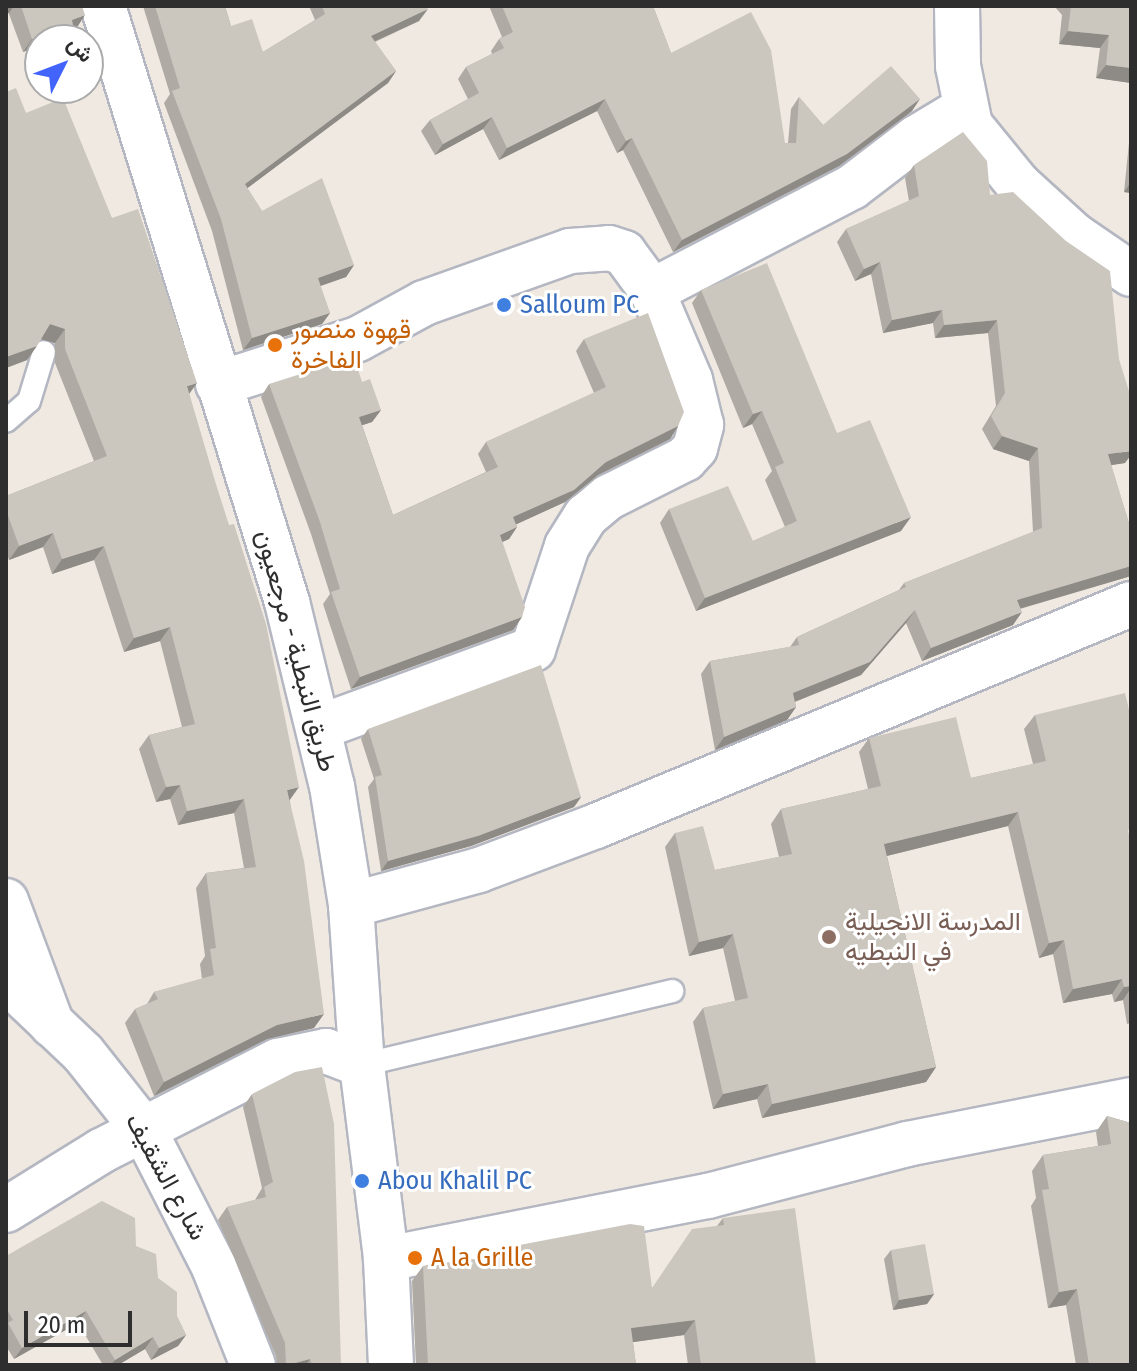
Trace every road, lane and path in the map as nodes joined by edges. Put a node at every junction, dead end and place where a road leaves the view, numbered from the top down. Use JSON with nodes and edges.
{"nodes":[{"id":1,"x":103,"y":6,"type":"edge"},
{"id":2,"x":957,"y":6,"type":"edge"},
{"id":3,"x":966,"y":108,"type":"junction"},
{"id":4,"x":1131,"y":274,"type":"edge"},
{"id":5,"x":652,"y":291,"type":"junction"},
{"id":6,"x":44,"y":352,"type":"edge"},
{"id":7,"x":218,"y":384,"type":"junction"},
{"id":8,"x":6,"y":421,"type":"edge"},
{"id":9,"x":1131,"y":604,"type":"edge"},
{"id":10,"x":320,"y":727,"type":"junction"},
{"id":11,"x":6,"y":901,"type":"edge"},
{"id":12,"x":351,"y":905,"type":"junction"},
{"id":13,"x":6,"y":980,"type":"edge"},
{"id":14,"x":672,"y":991,"type":"dead end"},
{"id":15,"x":52,"y":1025,"type":"junction"},
{"id":16,"x":362,"y":1065,"type":"junction"},
{"id":17,"x":1131,"y":1100,"type":"edge"},
{"id":18,"x":144,"y":1130,"type":"junction"},
{"id":19,"x":6,"y":1210,"type":"edge"},
{"id":20,"x":386,"y":1259,"type":"junction"},
{"id":21,"x":253,"y":1365,"type":"edge"},
{"id":22,"x":391,"y":1365,"type":"edge"}],
"edges":[{"from":1,"to":7,"type":"street","name":"طريق النبطية - مرجعيون"},
{"from":2,"to":3,"type":"street"},
{"from":3,"to":4,"type":"street"},
{"from":3,"to":5,"type":"street"},
{"from":5,"to":7,"type":"street"},
{"from":5,"to":10,"type":"street"},
{"from":6,"to":8,"type":"lane"},
{"from":7,"to":10,"type":"street","name":"طريق النبطية - مرجعيون"},
{"from":9,"to":12,"type":"street"},
{"from":10,"to":12,"type":"street","name":"طريق النبطية - مرجعيون"},
{"from":11,"to":15,"type":"street"},
{"from":12,"to":16,"type":"street","name":"طريق النبطية - مرجعيون"},
{"from":13,"to":15,"type":"street","name":"شارع الشقيف"},
{"from":14,"to":16,"type":"lane"},
{"from":15,"to":18,"type":"street","name":"شارع الشقيف"},
{"from":16,"to":18,"type":"street"},
{"from":16,"to":20,"type":"street","name":"طريق النبطية - مرجعيون"},
{"from":17,"to":20,"type":"street"},
{"from":18,"to":19,"type":"street"},
{"from":18,"to":21,"type":"street","name":"شارع الشقيف"},
{"from":20,"to":22,"type":"street","name":"طريق النبطية - مرجعيون"}]}
